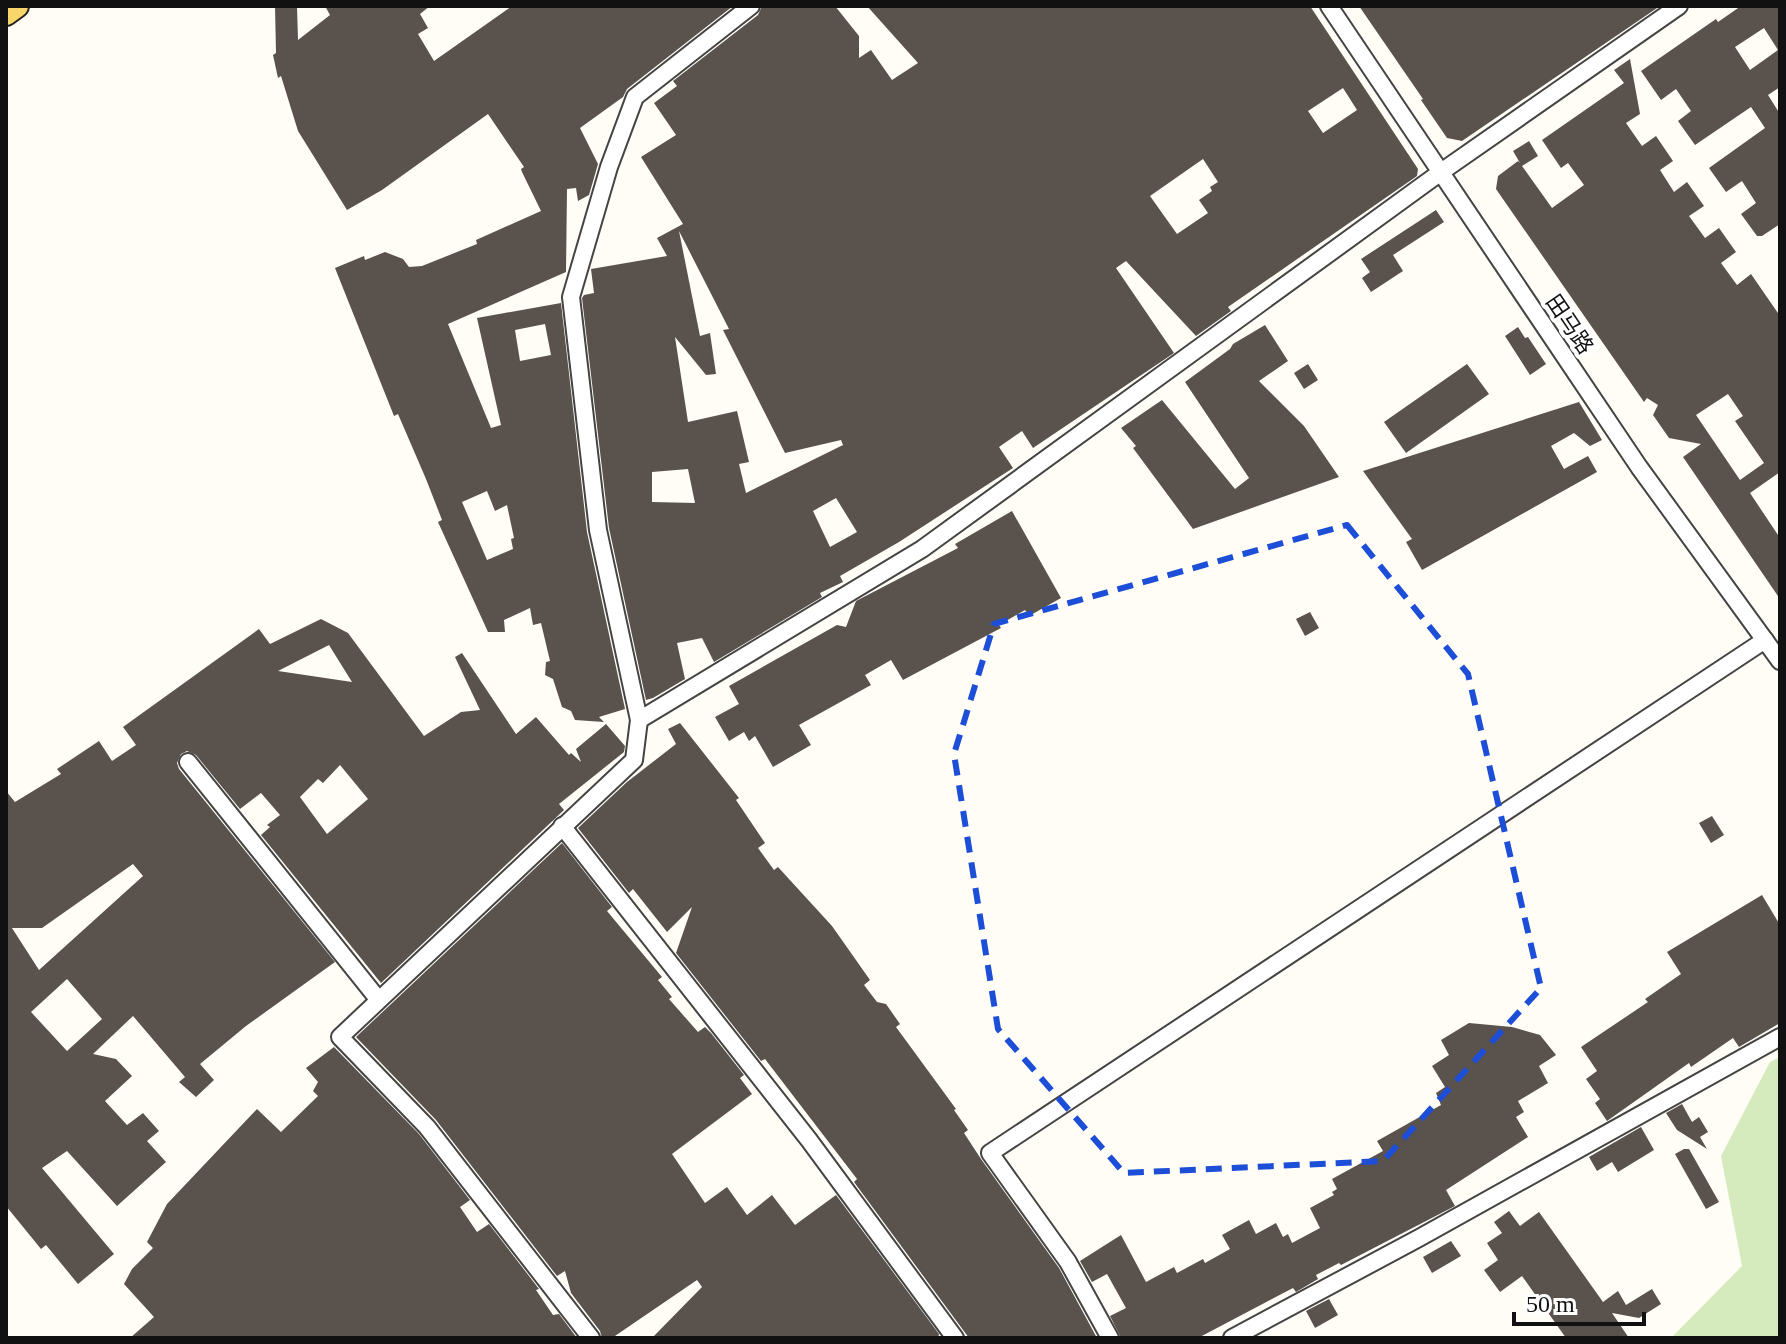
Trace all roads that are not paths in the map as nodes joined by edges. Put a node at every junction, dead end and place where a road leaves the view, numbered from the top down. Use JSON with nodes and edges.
{"nodes":[{"id":1,"x":17,"y":6,"type":"edge"},
{"id":2,"x":751,"y":6,"type":"edge"},
{"id":3,"x":1329,"y":6,"type":"edge"},
{"id":4,"x":1679,"y":6,"type":"edge"},
{"id":5,"x":6,"y":14,"type":"edge"},
{"id":6,"x":1441,"y":172,"type":"junction"},
{"id":7,"x":1765,"y":640,"type":"junction"},
{"id":8,"x":1780,"y":661,"type":"edge"},
{"id":9,"x":639,"y":720,"type":"junction"},
{"id":10,"x":188,"y":762,"type":"dead end"},
{"id":11,"x":562,"y":826,"type":"junction"},
{"id":12,"x":378,"y":999,"type":"junction"},
{"id":13,"x":1780,"y":1037,"type":"edge"},
{"id":14,"x":591,"y":1338,"type":"edge"},
{"id":15,"x":955,"y":1338,"type":"edge"},
{"id":16,"x":1110,"y":1338,"type":"edge"},
{"id":17,"x":1232,"y":1338,"type":"edge"}],
"edges":[{"from":1,"to":5,"type":"main road"},
{"from":2,"to":9,"type":"street"},
{"from":3,"to":6,"type":"street","name":"田马路"},
{"from":4,"to":6,"type":"street"},
{"from":6,"to":7,"type":"street","name":"田马路"},
{"from":6,"to":9,"type":"street"},
{"from":7,"to":8,"type":"street","name":"田马路"},
{"from":7,"to":16,"type":"street"},
{"from":9,"to":11,"type":"street"},
{"from":10,"to":12,"type":"street"},
{"from":11,"to":12,"type":"street"},
{"from":11,"to":15,"type":"street"},
{"from":12,"to":14,"type":"street"},
{"from":13,"to":17,"type":"street"}]}
